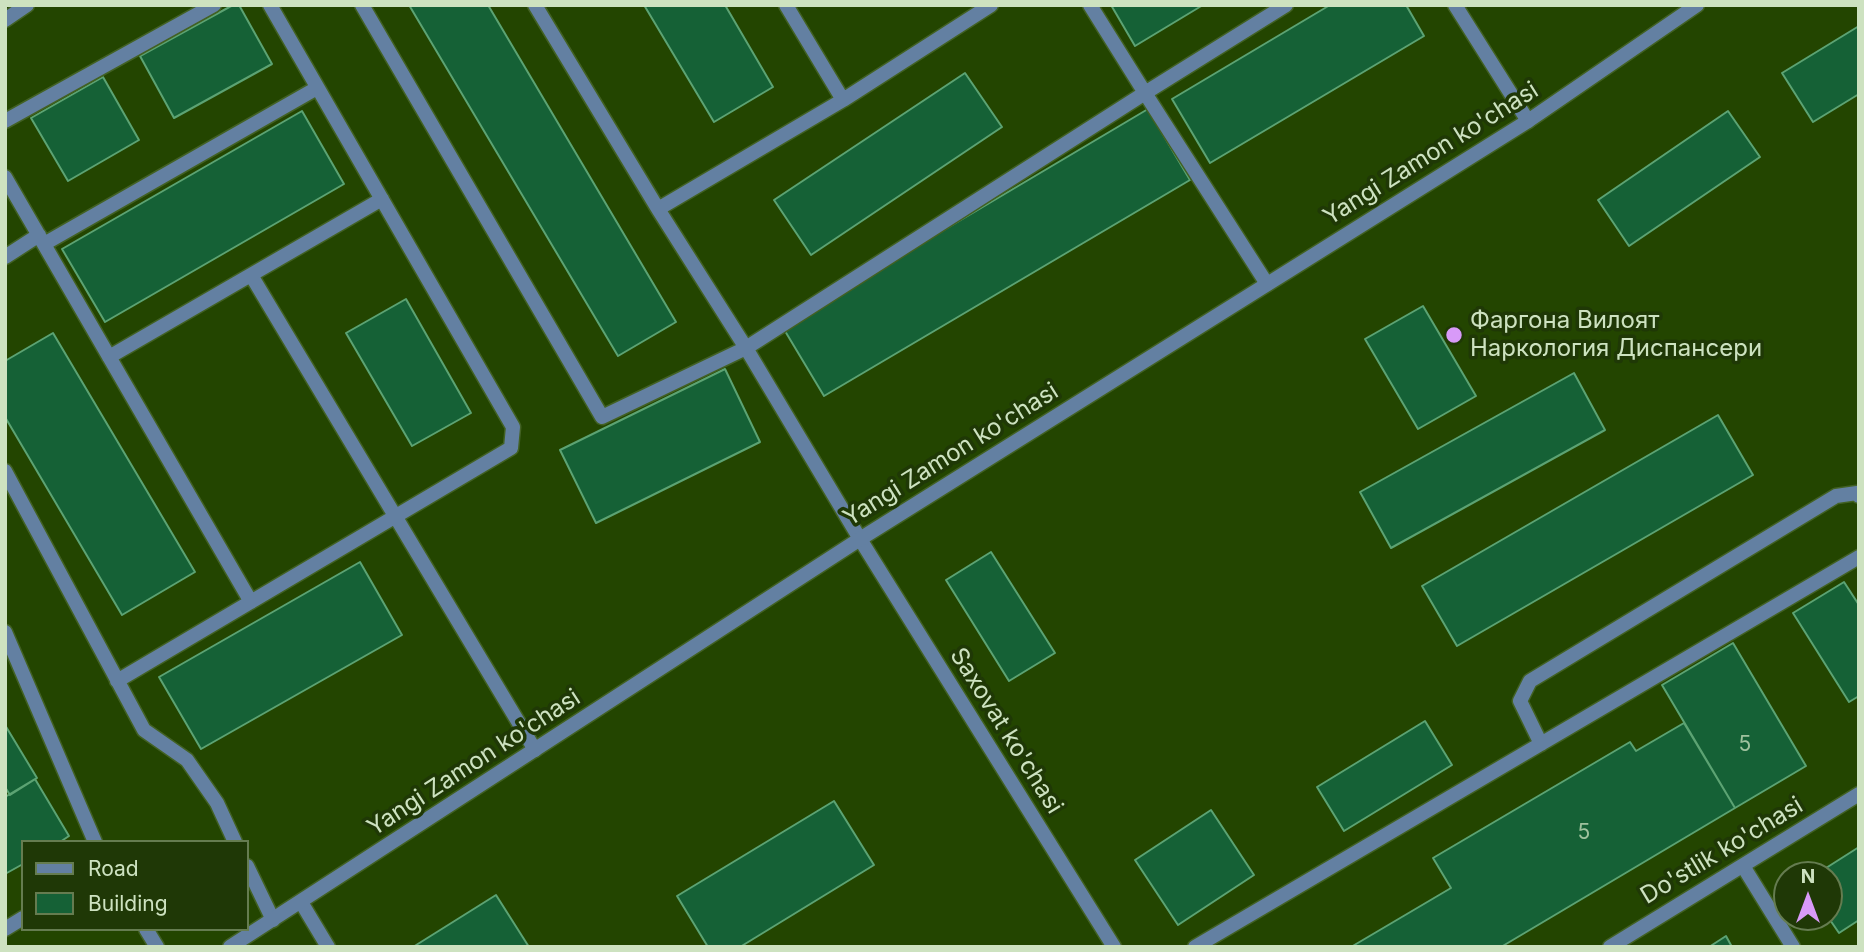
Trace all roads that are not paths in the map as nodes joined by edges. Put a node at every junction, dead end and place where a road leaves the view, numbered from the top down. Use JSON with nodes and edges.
{"nodes":[{"id":1,"x":27,"y":5,"type":"edge"},
{"id":2,"x":214,"y":5,"type":"edge"},
{"id":3,"x":270,"y":5,"type":"edge"},
{"id":4,"x":362,"y":5,"type":"edge"},
{"id":5,"x":536,"y":5,"type":"edge"},
{"id":6,"x":786,"y":5,"type":"edge"},
{"id":7,"x":991,"y":5,"type":"edge"},
{"id":8,"x":1090,"y":5,"type":"edge"},
{"id":9,"x":1286,"y":5,"type":"edge"},
{"id":10,"x":1455,"y":5,"type":"edge"},
{"id":11,"x":1697,"y":5,"type":"edge"},
{"id":12,"x":5,"y":20,"type":"edge"},
{"id":13,"x":317,"y":88,"type":"junction"},
{"id":14,"x":1145,"y":93,"type":"junction"},
{"id":15,"x":843,"y":100,"type":"junction"},
{"id":16,"x":5,"y":121,"type":"edge"},
{"id":17,"x":1528,"y":121,"type":"junction"},
{"id":18,"x":5,"y":177,"type":"edge"},
{"id":19,"x":382,"y":199,"type":"junction"},
{"id":20,"x":658,"y":209,"type":"junction"},
{"id":21,"x":42,"y":239,"type":"junction"},
{"id":22,"x":5,"y":257,"type":"edge"},
{"id":23,"x":251,"y":275,"type":"junction"},
{"id":24,"x":1267,"y":284,"type":"junction"},
{"id":25,"x":746,"y":348,"type":"junction"},
{"id":26,"x":109,"y":357,"type":"junction"},
{"id":27,"x":5,"y":471,"type":"edge"},
{"id":28,"x":1859,"y":496,"type":"edge"},
{"id":29,"x":395,"y":516,"type":"junction"},
{"id":30,"x":860,"y":539,"type":"junction"},
{"id":31,"x":1859,"y":557,"type":"edge"},
{"id":32,"x":251,"y":602,"type":"junction"},
{"id":33,"x":5,"y":632,"type":"edge"},
{"id":34,"x":117,"y":681,"type":"junction"},
{"id":35,"x":1541,"y":744,"type":"junction"},
{"id":36,"x":535,"y":750,"type":"junction"},
{"id":37,"x":1859,"y":794,"type":"edge"},
{"id":38,"x":94,"y":840,"type":"edge"},
{"id":39,"x":235,"y":840,"type":"edge"},
{"id":40,"x":1743,"y":866,"type":"junction"},
{"id":41,"x":248,"y":868,"type":"edge"},
{"id":42,"x":301,"y":902,"type":"junction"},
{"id":43,"x":21,"y":919,"type":"edge"},
{"id":44,"x":272,"y":920,"type":"junction"},
{"id":45,"x":5,"y":929,"type":"edge"},
{"id":46,"x":147,"y":931,"type":"edge"},
{"id":47,"x":157,"y":947,"type":"edge"},
{"id":48,"x":230,"y":947,"type":"edge"},
{"id":49,"x":328,"y":947,"type":"edge"},
{"id":50,"x":1114,"y":947,"type":"edge"},
{"id":51,"x":1195,"y":947,"type":"edge"},
{"id":52,"x":1609,"y":947,"type":"edge"},
{"id":53,"x":1793,"y":947,"type":"edge"}],
"edges":[{"from":1,"to":12,"type":"street"},
{"from":2,"to":16,"type":"street"},
{"from":3,"to":13,"type":"street"},
{"from":4,"to":25,"type":"street"},
{"from":5,"to":20,"type":"street","name":"Saxovat ko'chasi"},
{"from":6,"to":15,"type":"street"},
{"from":7,"to":15,"type":"street"},
{"from":8,"to":14,"type":"street"},
{"from":9,"to":14,"type":"street"},
{"from":10,"to":17,"type":"street"},
{"from":11,"to":17,"type":"street","name":"Yangi Zamon ko'chasi"},
{"from":13,"to":19,"type":"street"},
{"from":13,"to":21,"type":"street"},
{"from":14,"to":24,"type":"street"},
{"from":14,"to":25,"type":"street"},
{"from":15,"to":20,"type":"street"},
{"from":17,"to":24,"type":"street","name":"Yangi Zamon ko'chasi"},
{"from":18,"to":21,"type":"street"},
{"from":19,"to":23,"type":"street"},
{"from":19,"to":29,"type":"street"},
{"from":20,"to":25,"type":"street","name":"Saxovat ko'chasi"},
{"from":21,"to":22,"type":"street"},
{"from":21,"to":26,"type":"street"},
{"from":23,"to":26,"type":"street"},
{"from":23,"to":29,"type":"street"},
{"from":24,"to":30,"type":"street","name":"Yangi Zamon ko'chasi"},
{"from":25,"to":30,"type":"street","name":"Saxovat ko'chasi"},
{"from":26,"to":32,"type":"street"},
{"from":27,"to":34,"type":"street"},
{"from":28,"to":35,"type":"street"},
{"from":29,"to":32,"type":"street"},
{"from":29,"to":36,"type":"street"},
{"from":30,"to":36,"type":"street","name":"Yangi Zamon ko'chasi"},
{"from":30,"to":50,"type":"street","name":"Saxovat ko'chasi"},
{"from":31,"to":35,"type":"street"},
{"from":32,"to":34,"type":"street"},
{"from":33,"to":38,"type":"street"},
{"from":34,"to":39,"type":"street"},
{"from":35,"to":51,"type":"street"},
{"from":36,"to":42,"type":"street","name":"Yangi Zamon ko'chasi"},
{"from":37,"to":40,"type":"street","name":"Do'stlik ko'chasi"},
{"from":40,"to":52,"type":"street","name":"Do'stlik ko'chasi"},
{"from":40,"to":53,"type":"street"},
{"from":41,"to":44,"type":"street"},
{"from":42,"to":44,"type":"street","name":"Yangi Zamon ko'chasi"},
{"from":42,"to":49,"type":"street"},
{"from":43,"to":45,"type":"street"},
{"from":44,"to":48,"type":"street","name":"Yangi Zamon ko'chasi"},
{"from":46,"to":47,"type":"street"}]}
